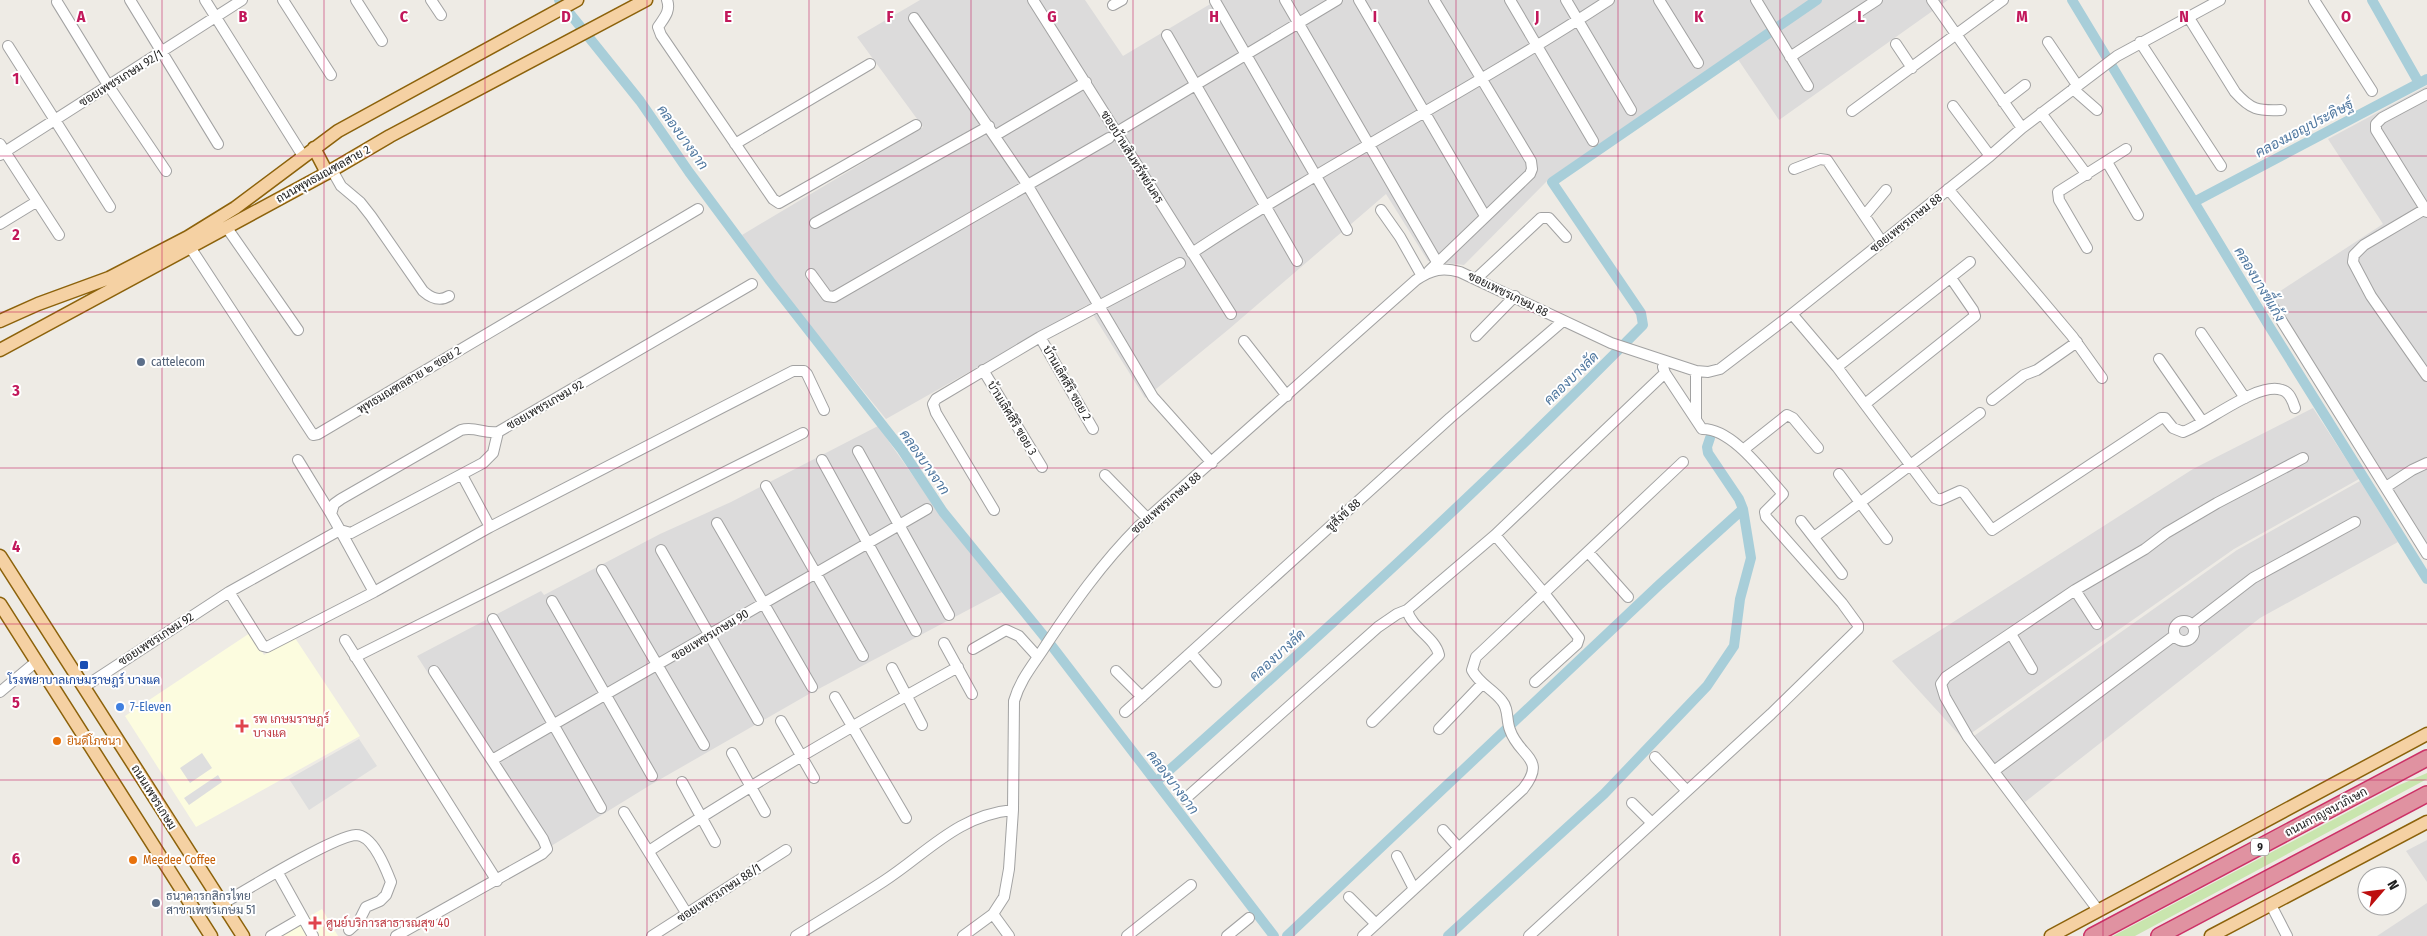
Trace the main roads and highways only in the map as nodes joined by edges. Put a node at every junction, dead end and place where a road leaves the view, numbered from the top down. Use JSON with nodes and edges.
{"nodes":[{"id":1,"x":577,"y":0,"type":"edge"},
{"id":2,"x":646,"y":0,"type":"edge"},
{"id":3,"x":314,"y":148,"type":"junction"},
{"id":4,"x":330,"y":172,"type":"junction"},
{"id":5,"x":0,"y":321,"type":"edge"},
{"id":6,"x":0,"y":350,"type":"edge"},
{"id":7,"x":0,"y":556,"type":"edge"},
{"id":8,"x":0,"y":604,"type":"edge"},
{"id":9,"x":2427,"y":734,"type":"edge"},
{"id":10,"x":2427,"y":758,"type":"edge"},
{"id":11,"x":2427,"y":794,"type":"edge"},
{"id":12,"x":2427,"y":822,"type":"edge"},
{"id":13,"x":208,"y":935,"type":"edge"},
{"id":14,"x":242,"y":936,"type":"edge"},
{"id":15,"x":2051,"y":936,"type":"edge"},
{"id":16,"x":2092,"y":936,"type":"edge"},
{"id":17,"x":2159,"y":936,"type":"edge"},
{"id":18,"x":2211,"y":936,"type":"edge"}],
"edges":[{"from":1,"to":3,"type":"main road","name":"ถนนพุทธมณฑลสาย 2"},
{"from":2,"to":4,"type":"main road","name":"ถนนพุทธมณฑลสาย 2"},
{"from":3,"to":4,"type":"main road"},
{"from":3,"to":5,"type":"main road","name":"ถนนพุทธมณฑลสาย 2"},
{"from":4,"to":6,"type":"main road","name":"ถนนพุทธมณฑลสาย 2"},
{"from":7,"to":14,"type":"main road","name":"ถนนเพชรเกษม"},
{"from":8,"to":13,"type":"main road"},
{"from":9,"to":15,"type":"main road"},
{"from":10,"to":16,"type":"highway","name":"ถนนกาญจนาภิเษก","number":"9"},
{"from":11,"to":17,"type":"highway"},
{"from":12,"to":18,"type":"main road"}]}
